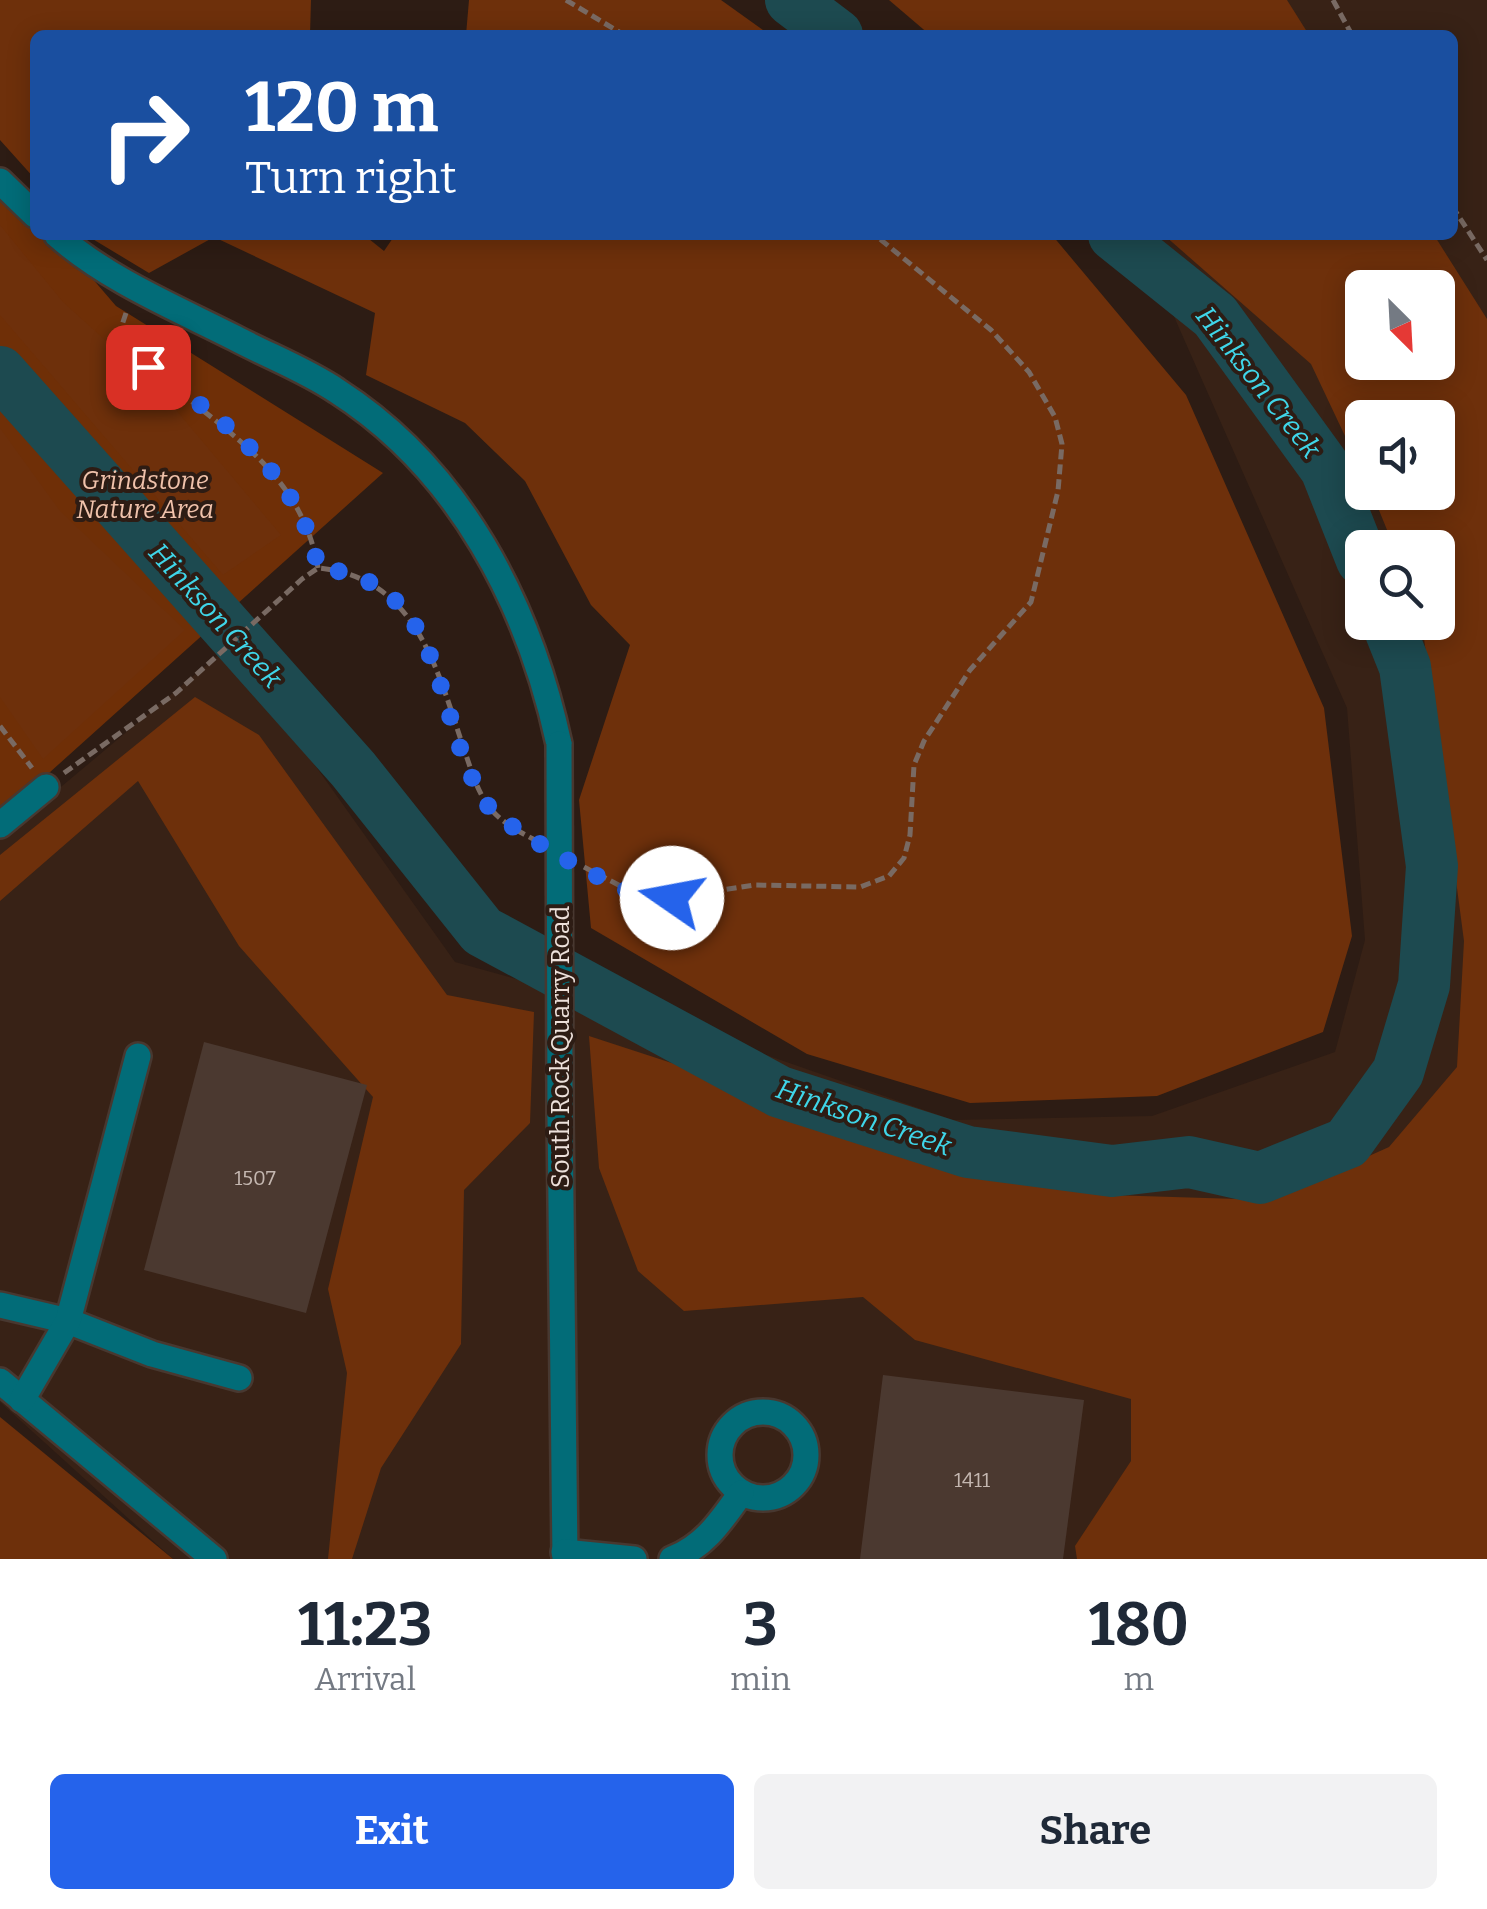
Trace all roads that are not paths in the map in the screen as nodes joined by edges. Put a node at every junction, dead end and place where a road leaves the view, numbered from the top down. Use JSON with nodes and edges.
{"nodes":[{"id":1,"x":0,"y":181,"type":"edge"},
{"id":2,"x":30,"y":211,"type":"edge"},
{"id":3,"x":64,"y":240,"type":"edge"},
{"id":4,"x":46,"y":787,"type":"road end"},
{"id":5,"x":0,"y":826,"type":"edge"},
{"id":6,"x":138,"y":1056,"type":"dead end"},
{"id":7,"x":0,"y":1305,"type":"edge"},
{"id":8,"x":68,"y":1320,"type":"junction"},
{"id":9,"x":238,"y":1378,"type":"dead end"},
{"id":10,"x":0,"y":1381,"type":"edge"},
{"id":11,"x":22,"y":1400,"type":"junction"},
{"id":12,"x":741,"y":1493,"type":"dead end"},
{"id":13,"x":564,"y":1555,"type":"edge"},
{"id":14,"x":214,"y":1559,"type":"edge"},
{"id":15,"x":634,"y":1559,"type":"edge"},
{"id":16,"x":672,"y":1559,"type":"edge"}],
"edges":[{"from":1,"to":2,"type":"street"},
{"from":3,"to":13,"type":"street","name":"South Rock Quarry Road","bridge":true},
{"from":4,"to":5,"type":"street"},
{"from":6,"to":8,"type":"street"},
{"from":7,"to":8,"type":"street"},
{"from":8,"to":9,"type":"street"},
{"from":8,"to":11,"type":"street"},
{"from":10,"to":11,"type":"street"},
{"from":11,"to":14,"type":"street"},
{"from":12,"to":16,"type":"street"},
{"from":13,"to":15,"type":"street"}]}
